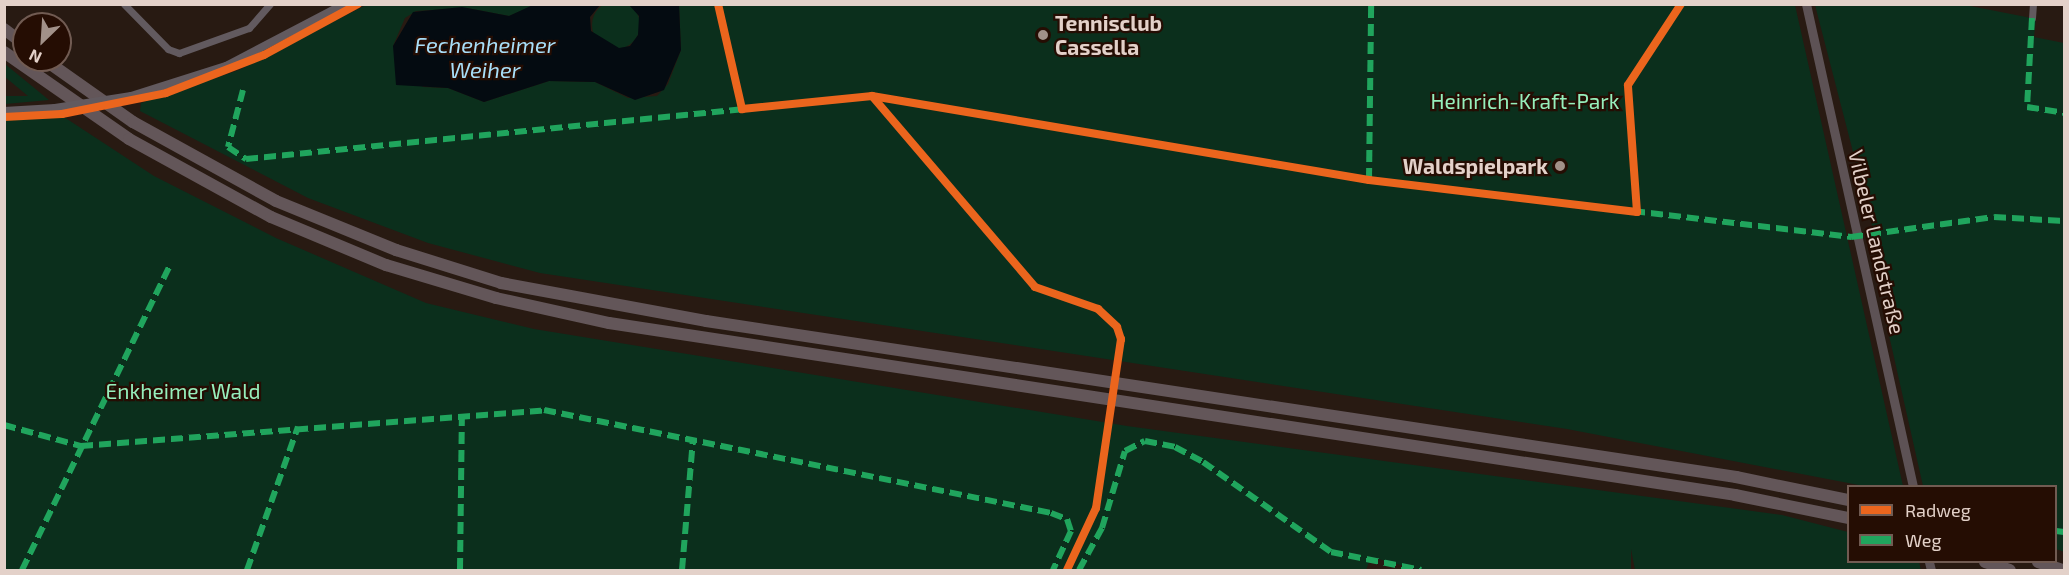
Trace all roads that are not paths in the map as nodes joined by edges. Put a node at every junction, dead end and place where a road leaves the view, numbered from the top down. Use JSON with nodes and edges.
{"nodes":[{"id":1,"x":124,"y":4,"type":"edge"},
{"id":2,"x":270,"y":4,"type":"edge"},
{"id":3,"x":344,"y":4,"type":"edge"},
{"id":4,"x":1806,"y":4,"type":"edge"},
{"id":5,"x":2033,"y":4,"type":"edge"},
{"id":6,"x":2032,"y":18,"type":"dead end"},
{"id":7,"x":4,"y":52,"type":"edge"},
{"id":8,"x":62,"y":72,"type":"edge"},
{"id":9,"x":4,"y":111,"type":"edge"},
{"id":10,"x":1913,"y":485,"type":"edge"},
{"id":11,"x":1847,"y":500,"type":"edge"},
{"id":12,"x":1847,"y":518,"type":"edge"},
{"id":13,"x":1991,"y":563,"type":"edge"},
{"id":14,"x":2043,"y":563,"type":"edge"},
{"id":15,"x":2010,"y":570,"type":"edge"},
{"id":16,"x":2062,"y":570,"type":"edge"}],
"edges":[{"from":1,"to":2,"type":"street"},
{"from":3,"to":9,"type":"street","bridge":true},
{"from":4,"to":10,"type":"main road","name":"Vilbeler Landstraße"},
{"from":5,"to":6,"type":"street"},
{"from":7,"to":12,"type":"highway"},
{"from":8,"to":11,"type":"highway"},
{"from":13,"to":15,"type":"highway"},
{"from":14,"to":16,"type":"highway"}]}
